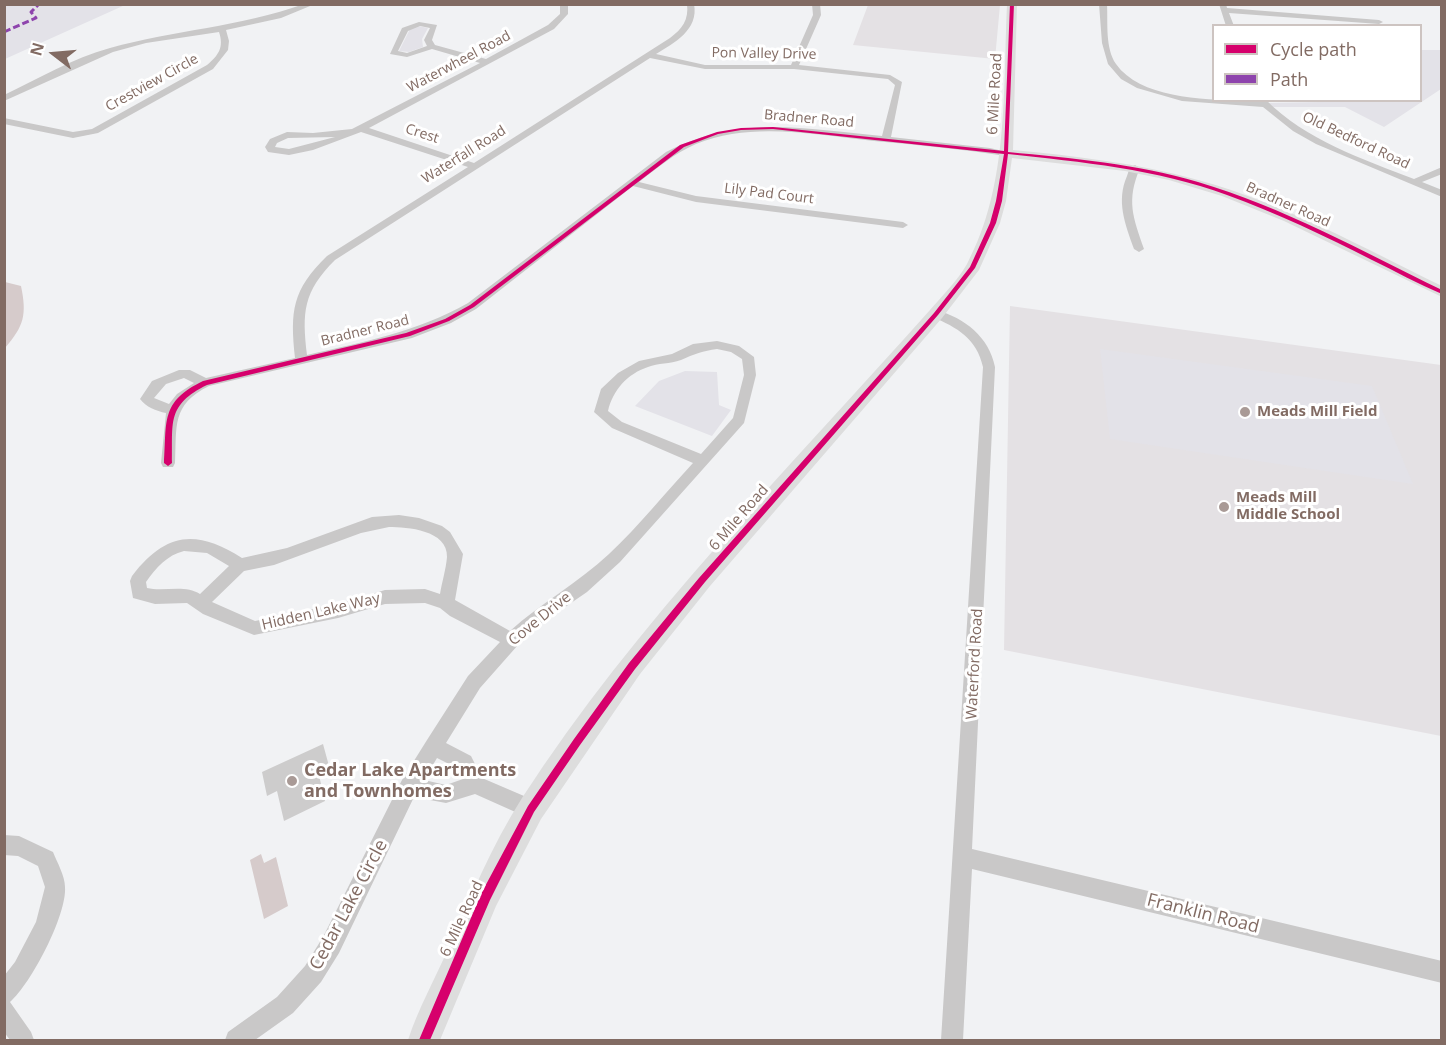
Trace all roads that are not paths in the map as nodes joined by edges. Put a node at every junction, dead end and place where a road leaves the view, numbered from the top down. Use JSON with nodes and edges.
{"nodes":[{"id":1,"x":312,"y":4,"type":"edge"},
{"id":2,"x":564,"y":4,"type":"edge"},
{"id":3,"x":690,"y":4,"type":"edge"},
{"id":4,"x":816,"y":4,"type":"edge"},
{"id":5,"x":1012,"y":4,"type":"edge"},
{"id":6,"x":1102,"y":4,"type":"edge"},
{"id":7,"x":1223,"y":7,"type":"edge"},
{"id":8,"x":1379,"y":22,"type":"dead end"},
{"id":9,"x":1229,"y":24,"type":"edge"},
{"id":10,"x":222,"y":29,"type":"junction"},
{"id":11,"x":432,"y":47,"type":"junction"},
{"id":12,"x":648,"y":55,"type":"junction"},
{"id":13,"x":487,"y":62,"type":"junction"},
{"id":14,"x":794,"y":67,"type":"junction"},
{"id":15,"x":898,"y":72,"type":"dead end"},
{"id":16,"x":881,"y":75,"type":"junction"},
{"id":17,"x":909,"y":80,"type":"dead end"},
{"id":18,"x":899,"y":84,"type":"junction"},
{"id":19,"x":4,"y":99,"type":"edge"},
{"id":20,"x":1212,"y":101,"type":"edge"},
{"id":21,"x":1263,"y":102,"type":"edge"},
{"id":22,"x":4,"y":121,"type":"edge"},
{"id":23,"x":358,"y":130,"type":"junction"},
{"id":24,"x":886,"y":139,"type":"junction"},
{"id":25,"x":1006,"y":153,"type":"junction"},
{"id":26,"x":472,"y":165,"type":"junction"},
{"id":27,"x":1135,"y":168,"type":"junction"},
{"id":28,"x":1442,"y":170,"type":"edge"},
{"id":29,"x":1415,"y":182,"type":"junction"},
{"id":30,"x":632,"y":183,"type":"junction"},
{"id":31,"x":1442,"y":194,"type":"edge"},
{"id":32,"x":903,"y":225,"type":"dead end"},
{"id":33,"x":1139,"y":249,"type":"dead end"},
{"id":34,"x":1442,"y":292,"type":"edge"},
{"id":35,"x":936,"y":314,"type":"junction"},
{"id":36,"x":301,"y":360,"type":"junction"},
{"id":37,"x":205,"y":383,"type":"junction"},
{"id":38,"x":172,"y":409,"type":"junction"},
{"id":39,"x":703,"y":461,"type":"junction"},
{"id":40,"x":168,"y":463,"type":"dead end"},
{"id":41,"x":240,"y":565,"type":"junction"},
{"id":42,"x":201,"y":603,"type":"junction"},
{"id":43,"x":446,"y":603,"type":"junction"},
{"id":44,"x":512,"y":640,"type":"junction"},
{"id":45,"x":433,"y":746,"type":"junction"},
{"id":46,"x":475,"y":785,"type":"junction"},
{"id":47,"x":409,"y":787,"type":"junction"},
{"id":48,"x":531,"y":809,"type":"junction"},
{"id":49,"x":4,"y":845,"type":"edge"},
{"id":50,"x":964,"y":857,"type":"junction"},
{"id":51,"x":1442,"y":972,"type":"edge"},
{"id":52,"x":4,"y":994,"type":"edge"},
{"id":53,"x":4,"y":1011,"type":"edge"},
{"id":54,"x":23,"y":1041,"type":"edge"},
{"id":55,"x":236,"y":1041,"type":"edge"},
{"id":56,"x":424,"y":1041,"type":"edge"},
{"id":57,"x":952,"y":1041,"type":"edge"}],
"edges":[{"from":1,"to":10,"type":"street","name":"Crestview Circle"},
{"from":2,"to":13,"type":"street","name":"Waterwheel Road"},
{"from":3,"to":12,"type":"street","name":"Waterfall Road"},
{"from":4,"to":14,"type":"street"},
{"from":5,"to":25,"type":"street","name":"6 Mile Road"},
{"from":6,"to":20,"type":"street"},
{"from":7,"to":8,"type":"street"},
{"from":7,"to":9,"type":"street"},
{"from":10,"to":19,"type":"street","name":"Crestview Circle"},
{"from":10,"to":22,"type":"street","name":"Crestview Circle"},
{"from":11,"to":11,"type":"street"},
{"from":11,"to":13,"type":"street"},
{"from":12,"to":14,"type":"street","name":"Pon Valley Drive"},
{"from":12,"to":26,"type":"street","name":"Waterfall Road"},
{"from":13,"to":23,"type":"street","name":"Waterwheel Road"},
{"from":14,"to":16,"type":"street","name":"Pon Valley Drive"},
{"from":15,"to":16,"type":"street","name":"Pon Valley Drive"},
{"from":16,"to":18,"type":"street","name":"Pon Valley Drive"},
{"from":17,"to":18,"type":"street"},
{"from":18,"to":24,"type":"street"},
{"from":21,"to":29,"type":"street","name":"Old Bedford Road"},
{"from":23,"to":23,"type":"street","name":"Waterwheel Road"},
{"from":23,"to":26,"type":"street","name":"Crest"},
{"from":24,"to":25,"type":"street","name":"Bradner Road"},
{"from":24,"to":30,"type":"street","name":"Bradner Road"},
{"from":25,"to":27,"type":"street","name":"Bradner Road"},
{"from":25,"to":35,"type":"street","name":"6 Mile Road"},
{"from":26,"to":36,"type":"street","name":"Waterfall Road"},
{"from":27,"to":33,"type":"street"},
{"from":27,"to":34,"type":"street","name":"Bradner Road"},
{"from":28,"to":29,"type":"street"},
{"from":29,"to":31,"type":"street","name":"Old Bedford Road"},
{"from":30,"to":32,"type":"street","name":"Lily Pad Court"},
{"from":30,"to":36,"type":"street","name":"Bradner Road"},
{"from":35,"to":48,"type":"street","name":"6 Mile Road"},
{"from":35,"to":50,"type":"street","name":"Waterford Road"},
{"from":36,"to":37,"type":"street","name":"Bradner Road"},
{"from":37,"to":38,"type":"street","name":"Bradner Road"},
{"from":37,"to":38,"type":"street","name":"Bradner Road"},
{"from":38,"to":40,"type":"street"},
{"from":39,"to":39,"type":"street","name":"Cove Drive"},
{"from":39,"to":44,"type":"street","name":"Cove Drive"},
{"from":41,"to":42,"type":"street"},
{"from":41,"to":42,"type":"street","name":"Hidden Lake Way"},
{"from":41,"to":43,"type":"street"},
{"from":42,"to":43,"type":"street","name":"Hidden Lake Way"},
{"from":43,"to":44,"type":"street","name":"Hidden Lake Way"},
{"from":44,"to":45,"type":"street","name":"Cove Drive"},
{"from":45,"to":46,"type":"street"},
{"from":45,"to":47,"type":"street","name":"Cedar Lake Circle"},
{"from":46,"to":47,"type":"street"},
{"from":46,"to":48,"type":"street"},
{"from":47,"to":55,"type":"street","name":"Cedar Lake Circle"},
{"from":48,"to":56,"type":"street","name":"6 Mile Road"},
{"from":49,"to":52,"type":"street"},
{"from":50,"to":51,"type":"street","name":"Franklin Road"},
{"from":50,"to":57,"type":"street","name":"Waterford Road"},
{"from":53,"to":54,"type":"street"}]}
